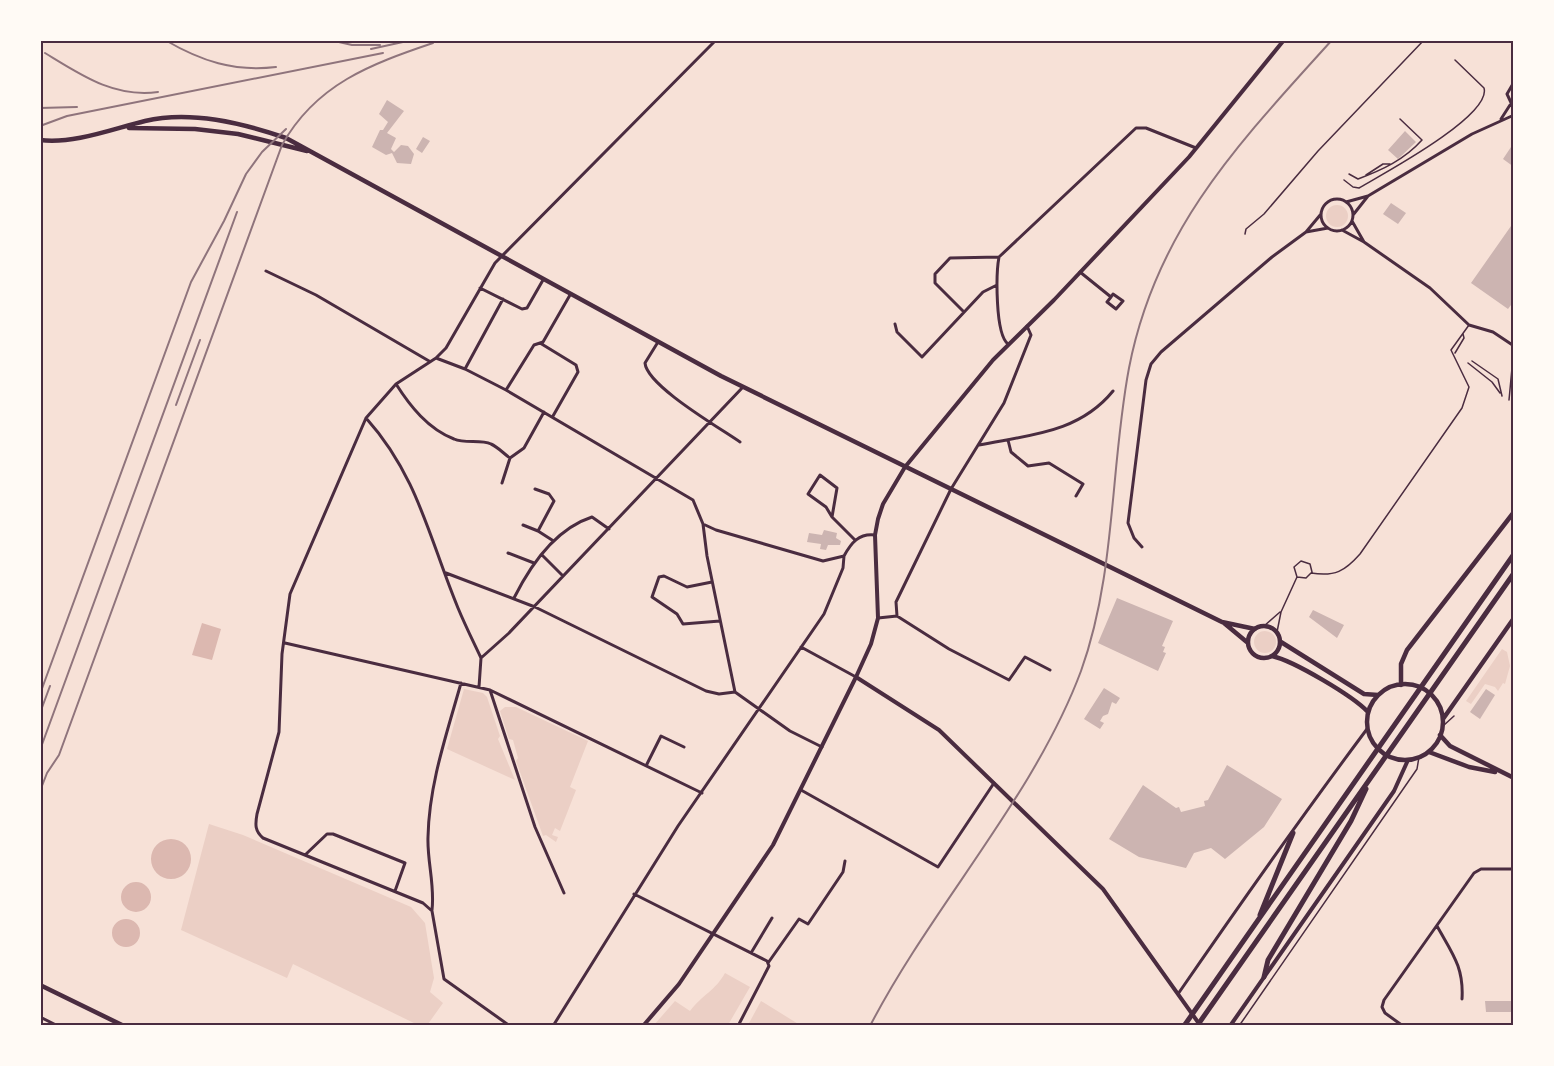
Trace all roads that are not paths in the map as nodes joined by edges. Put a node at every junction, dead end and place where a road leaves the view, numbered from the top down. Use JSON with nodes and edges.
{"nodes":[{"id":1,"x":716,"y":40,"type":"edge"},
{"id":2,"x":1284,"y":40,"type":"edge"},
{"id":3,"x":1455,"y":60,"type":"dead end"},
{"id":4,"x":1514,"y":82,"type":"edge"},
{"id":5,"x":1510,"y":105,"type":"junction"},
{"id":6,"x":1514,"y":109,"type":"edge"},
{"id":7,"x":1514,"y":115,"type":"edge"},
{"id":8,"x":1400,"y":119,"type":"dead end"},
{"id":9,"x":1499,"y":120,"type":"junction"},
{"id":10,"x":240,"y":125,"type":"junction"},
{"id":11,"x":123,"y":128,"type":"junction"},
{"id":12,"x":238,"y":134,"type":"junction"},
{"id":13,"x":40,"y":140,"type":"edge"},
{"id":14,"x":1196,"y":148,"type":"junction"},
{"id":15,"x":307,"y":151,"type":"junction"},
{"id":16,"x":1392,"y":164,"type":"junction"},
{"id":17,"x":1349,"y":174,"type":"dead end"},
{"id":18,"x":1365,"y":176,"type":"junction"},
{"id":19,"x":1344,"y":180,"type":"dead end"},
{"id":20,"x":1368,"y":196,"type":"junction"},
{"id":21,"x":1346,"y":202,"type":"junction"},
{"id":22,"x":1321,"y":214,"type":"junction"},
{"id":23,"x":1353,"y":215,"type":"junction"},
{"id":24,"x":1352,"y":221,"type":"junction"},
{"id":25,"x":1328,"y":228,"type":"junction"},
{"id":26,"x":1342,"y":230,"type":"junction"},
{"id":27,"x":1306,"y":232,"type":"junction"},
{"id":28,"x":1364,"y":242,"type":"junction"},
{"id":29,"x":500,"y":256,"type":"junction"},
{"id":30,"x":999,"y":257,"type":"junction"},
{"id":31,"x":266,"y":271,"type":"dead end"},
{"id":32,"x":1080,"y":272,"type":"junction"},
{"id":33,"x":543,"y":280,"type":"junction"},
{"id":34,"x":998,"y":285,"type":"junction"},
{"id":35,"x":480,"y":288,"type":"junction"},
{"id":36,"x":570,"y":295,"type":"junction"},
{"id":37,"x":1111,"y":297,"type":"junction"},
{"id":38,"x":503,"y":299,"type":"junction"},
{"id":39,"x":964,"y":312,"type":"junction"},
{"id":40,"x":895,"y":324,"type":"dead end"},
{"id":41,"x":1027,"y":325,"type":"junction"},
{"id":42,"x":1469,"y":325,"type":"junction"},
{"id":43,"x":1463,"y":334,"type":"junction"},
{"id":44,"x":658,"y":342,"type":"junction"},
{"id":45,"x":540,"y":343,"type":"junction"},
{"id":46,"x":1008,"y":344,"type":"junction"},
{"id":47,"x":1514,"y":346,"type":"edge"},
{"id":48,"x":1454,"y":353,"type":"junction"},
{"id":49,"x":436,"y":358,"type":"junction"},
{"id":50,"x":429,"y":361,"type":"junction"},
{"id":51,"x":1472,"y":361,"type":"dead end"},
{"id":52,"x":1468,"y":363,"type":"dead end"},
{"id":53,"x":1512,"y":368,"type":"dead end"},
{"id":54,"x":465,"y":369,"type":"junction"},
{"id":55,"x":396,"y":384,"type":"junction"},
{"id":56,"x":743,"y":387,"type":"junction"},
{"id":57,"x":506,"y":390,"type":"junction"},
{"id":58,"x":1113,"y":391,"type":"dead end"},
{"id":59,"x":1514,"y":394,"type":"edge"},
{"id":60,"x":1509,"y":400,"type":"dead end"},
{"id":61,"x":1513,"y":403,"type":"edge"},
{"id":62,"x":544,"y":412,"type":"junction"},
{"id":63,"x":552,"y":417,"type":"junction"},
{"id":64,"x":366,"y":418,"type":"junction"},
{"id":65,"x":711,"y":423,"type":"junction"},
{"id":66,"x":1008,"y":440,"type":"junction"},
{"id":67,"x":740,"y":442,"type":"dead end"},
{"id":68,"x":979,"y":445,"type":"junction"},
{"id":69,"x":510,"y":458,"type":"junction"},
{"id":70,"x":905,"y":467,"type":"junction"},
{"id":71,"x":657,"y":478,"type":"junction"},
{"id":72,"x":502,"y":483,"type":"dead end"},
{"id":73,"x":535,"y":489,"type":"dead end"},
{"id":74,"x":951,"y":489,"type":"junction"},
{"id":75,"x":1076,"y":496,"type":"dead end"},
{"id":76,"x":1514,"y":512,"type":"edge"},
{"id":77,"x":832,"y":517,"type":"junction"},
{"id":78,"x":703,"y":524,"type":"junction"},
{"id":79,"x":523,"y":525,"type":"dead end"},
{"id":80,"x":609,"y":529,"type":"junction"},
{"id":81,"x":538,"y":531,"type":"junction"},
{"id":82,"x":875,"y":535,"type":"junction"},
{"id":83,"x":855,"y":540,"type":"junction"},
{"id":84,"x":552,"y":541,"type":"junction"},
{"id":85,"x":1142,"y":547,"type":"dead end"},
{"id":86,"x":508,"y":553,"type":"dead end"},
{"id":87,"x":1514,"y":554,"type":"edge"},
{"id":88,"x":542,"y":555,"type":"junction"},
{"id":89,"x":844,"y":556,"type":"junction"},
{"id":90,"x":534,"y":563,"type":"junction"},
{"id":91,"x":446,"y":573,"type":"junction"},
{"id":92,"x":1311,"y":573,"type":"junction"},
{"id":93,"x":1514,"y":573,"type":"edge"},
{"id":94,"x":564,"y":576,"type":"junction"},
{"id":95,"x":1298,"y":577,"type":"junction"},
{"id":96,"x":712,"y":582,"type":"junction"},
{"id":97,"x":514,"y":598,"type":"junction"},
{"id":98,"x":535,"y":606,"type":"junction"},
{"id":99,"x":1281,"y":612,"type":"junction"},
{"id":100,"x":897,"y":616,"type":"junction"},
{"id":101,"x":878,"y":618,"type":"junction"},
{"id":102,"x":1514,"y":618,"type":"edge"},
{"id":103,"x":720,"y":621,"type":"junction"},
{"id":104,"x":1222,"y":622,"type":"junction"},
{"id":105,"x":1264,"y":626,"type":"junction"},
{"id":106,"x":1255,"y":629,"type":"junction"},
{"id":107,"x":1277,"y":632,"type":"junction"},
{"id":108,"x":1281,"y":642,"type":"junction"},
{"id":109,"x":285,"y":644,"type":"junction"},
{"id":110,"x":1248,"y":644,"type":"junction"},
{"id":111,"x":801,"y":647,"type":"junction"},
{"id":112,"x":1272,"y":656,"type":"junction"},
{"id":113,"x":482,"y":658,"type":"junction"},
{"id":114,"x":1050,"y":670,"type":"dead end"},
{"id":115,"x":856,"y":677,"type":"junction"},
{"id":116,"x":461,"y":683,"type":"junction"},
{"id":117,"x":1401,"y":685,"type":"junction"},
{"id":118,"x":479,"y":687,"type":"junction"},
{"id":119,"x":490,"y":690,"type":"junction"},
{"id":120,"x":735,"y":692,"type":"junction"},
{"id":121,"x":1378,"y":695,"type":"junction"},
{"id":122,"x":758,"y":709,"type":"junction"},
{"id":123,"x":1368,"y":711,"type":"junction"},
{"id":124,"x":1443,"y":719,"type":"junction"},
{"id":125,"x":1367,"y":729,"type":"junction"},
{"id":126,"x":1440,"y":735,"type":"junction"},
{"id":127,"x":684,"y":747,"type":"dead end"},
{"id":128,"x":822,"y":747,"type":"junction"},
{"id":129,"x":1429,"y":752,"type":"junction"},
{"id":130,"x":1408,"y":760,"type":"junction"},
{"id":131,"x":647,"y":764,"type":"junction"},
{"id":132,"x":1500,"y":773,"type":"junction"},
{"id":133,"x":1372,"y":775,"type":"junction"},
{"id":134,"x":1514,"y":778,"type":"edge"},
{"id":135,"x":995,"y":782,"type":"junction"},
{"id":136,"x":801,"y":790,"type":"junction"},
{"id":137,"x":702,"y":793,"type":"junction"},
{"id":138,"x":1293,"y":832,"type":"junction"},
{"id":139,"x":305,"y":855,"type":"junction"},
{"id":140,"x":845,"y":861,"type":"dead end"},
{"id":141,"x":1514,"y":869,"type":"edge"},
{"id":142,"x":395,"y":891,"type":"junction"},
{"id":143,"x":564,"y":893,"type":"dead end"},
{"id":144,"x":634,"y":894,"type":"junction"},
{"id":145,"x":432,"y":911,"type":"junction"},
{"id":146,"x":772,"y":918,"type":"dead end"},
{"id":147,"x":1257,"y":922,"type":"junction"},
{"id":148,"x":1437,"y":926,"type":"junction"},
{"id":149,"x":713,"y":934,"type":"junction"},
{"id":150,"x":751,"y":953,"type":"junction"},
{"id":151,"x":768,"y":963,"type":"junction"},
{"id":152,"x":1264,"y":977,"type":"junction"},
{"id":153,"x":40,"y":985,"type":"edge"},
{"id":154,"x":1178,"y":994,"type":"junction"},
{"id":155,"x":1462,"y":999,"type":"dead end"},
{"id":156,"x":40,"y":1017,"type":"edge"},
{"id":157,"x":58,"y":1026,"type":"edge"},
{"id":158,"x":123,"y":1026,"type":"edge"},
{"id":159,"x":510,"y":1026,"type":"edge"},
{"id":160,"x":553,"y":1026,"type":"edge"},
{"id":161,"x":643,"y":1026,"type":"edge"},
{"id":162,"x":738,"y":1026,"type":"edge"},
{"id":163,"x":1184,"y":1026,"type":"edge"},
{"id":164,"x":1198,"y":1026,"type":"edge"},
{"id":165,"x":1230,"y":1026,"type":"edge"},
{"id":166,"x":1403,"y":1026,"type":"edge"}],
"edges":[{"from":1,"to":29,"type":"street"},
{"from":2,"to":14,"type":"street"},
{"from":3,"to":19,"type":"lane"},
{"from":4,"to":5,"type":"street"},
{"from":5,"to":6,"type":"street"},
{"from":5,"to":9,"type":"street"},
{"from":7,"to":9,"type":"street"},
{"from":8,"to":16,"type":"lane"},
{"from":9,"to":20,"type":"street"},
{"from":10,"to":11,"type":"main road"},
{"from":10,"to":12,"type":"main road"},
{"from":10,"to":15,"type":"main road"},
{"from":11,"to":12,"type":"main road"},
{"from":11,"to":13,"type":"main road"},
{"from":12,"to":15,"type":"main road"},
{"from":14,"to":30,"type":"street"},
{"from":14,"to":32,"type":"street"},
{"from":15,"to":29,"type":"main road"},
{"from":16,"to":18,"type":"lane"},
{"from":16,"to":18,"type":"lane"},
{"from":17,"to":18,"type":"lane"},
{"from":20,"to":21,"type":"street"},
{"from":20,"to":23,"type":"street"},
{"from":21,"to":22,"type":"street"},
{"from":21,"to":23,"type":"street"},
{"from":22,"to":25,"type":"street"},
{"from":22,"to":27,"type":"street"},
{"from":23,"to":24,"type":"street"},
{"from":24,"to":26,"type":"street"},
{"from":24,"to":28,"type":"street"},
{"from":25,"to":26,"type":"street"},
{"from":25,"to":27,"type":"street"},
{"from":26,"to":28,"type":"street"},
{"from":27,"to":85,"type":"street"},
{"from":28,"to":42,"type":"street"},
{"from":29,"to":33,"type":"main road"},
{"from":29,"to":35,"type":"street"},
{"from":30,"to":34,"type":"street"},
{"from":30,"to":39,"type":"street"},
{"from":31,"to":50,"type":"street"},
{"from":32,"to":37,"type":"street"},
{"from":32,"to":41,"type":"street"},
{"from":33,"to":36,"type":"main road"},
{"from":33,"to":38,"type":"street"},
{"from":34,"to":39,"type":"street"},
{"from":34,"to":46,"type":"street"},
{"from":35,"to":38,"type":"street"},
{"from":35,"to":49,"type":"street"},
{"from":36,"to":44,"type":"main road"},
{"from":36,"to":45,"type":"street"},
{"from":37,"to":37,"type":"street"},
{"from":38,"to":54,"type":"street"},
{"from":39,"to":40,"type":"street"},
{"from":41,"to":46,"type":"street"},
{"from":41,"to":68,"type":"street"},
{"from":42,"to":43,"type":"lane"},
{"from":42,"to":47,"type":"street"},
{"from":43,"to":48,"type":"lane"},
{"from":43,"to":48,"type":"lane"},
{"from":44,"to":56,"type":"main road"},
{"from":44,"to":65,"type":"street"},
{"from":45,"to":57,"type":"street"},
{"from":45,"to":63,"type":"street"},
{"from":46,"to":70,"type":"street"},
{"from":48,"to":92,"type":"lane"},
{"from":49,"to":50,"type":"street"},
{"from":49,"to":54,"type":"street"},
{"from":50,"to":55,"type":"street"},
{"from":51,"to":52,"type":"lane"},
{"from":53,"to":60,"type":"lane"},
{"from":54,"to":57,"type":"street"},
{"from":55,"to":64,"type":"street"},
{"from":55,"to":69,"type":"street"},
{"from":56,"to":65,"type":"street"},
{"from":56,"to":70,"type":"main road"},
{"from":57,"to":62,"type":"street"},
{"from":58,"to":66,"type":"street"},
{"from":59,"to":61,"type":"lane"},
{"from":62,"to":63,"type":"street"},
{"from":62,"to":69,"type":"street"},
{"from":63,"to":71,"type":"street"},
{"from":64,"to":91,"type":"street"},
{"from":64,"to":109,"type":"street"},
{"from":65,"to":67,"type":"street"},
{"from":65,"to":71,"type":"street"},
{"from":66,"to":68,"type":"street"},
{"from":66,"to":75,"type":"street"},
{"from":68,"to":74,"type":"street"},
{"from":69,"to":72,"type":"street"},
{"from":70,"to":74,"type":"main road"},
{"from":70,"to":82,"type":"street"},
{"from":71,"to":78,"type":"street"},
{"from":71,"to":80,"type":"street"},
{"from":73,"to":81,"type":"street"},
{"from":74,"to":100,"type":"street"},
{"from":74,"to":104,"type":"main road"},
{"from":76,"to":117,"type":"main road"},
{"from":77,"to":77,"type":"street"},
{"from":77,"to":83,"type":"street"},
{"from":78,"to":89,"type":"street"},
{"from":78,"to":96,"type":"street"},
{"from":79,"to":81,"type":"street"},
{"from":80,"to":84,"type":"street"},
{"from":80,"to":94,"type":"street"},
{"from":81,"to":84,"type":"street"},
{"from":82,"to":83,"type":"street"},
{"from":82,"to":101,"type":"street"},
{"from":83,"to":89,"type":"street"},
{"from":84,"to":88,"type":"street"},
{"from":86,"to":90,"type":"street"},
{"from":87,"to":147,"type":"highway"},
{"from":88,"to":90,"type":"street"},
{"from":88,"to":94,"type":"street"},
{"from":89,"to":111,"type":"street"},
{"from":90,"to":97,"type":"street"},
{"from":91,"to":97,"type":"street"},
{"from":91,"to":113,"type":"street"},
{"from":92,"to":95,"type":"lane"},
{"from":92,"to":95,"type":"lane"},
{"from":93,"to":133,"type":"highway"},
{"from":94,"to":98,"type":"street"},
{"from":95,"to":99,"type":"lane"},
{"from":96,"to":103,"type":"street"},
{"from":96,"to":103,"type":"street"},
{"from":97,"to":98,"type":"street"},
{"from":98,"to":113,"type":"street"},
{"from":98,"to":120,"type":"street"},
{"from":99,"to":105,"type":"lane"},
{"from":99,"to":107,"type":"lane"},
{"from":100,"to":101,"type":"street"},
{"from":100,"to":114,"type":"street"},
{"from":101,"to":115,"type":"street"},
{"from":102,"to":124,"type":"main road"},
{"from":103,"to":120,"type":"street"},
{"from":104,"to":106,"type":"main road"},
{"from":104,"to":110,"type":"main road"},
{"from":105,"to":106,"type":"main road"},
{"from":105,"to":107,"type":"main road"},
{"from":106,"to":110,"type":"main road"},
{"from":107,"to":108,"type":"main road"},
{"from":108,"to":112,"type":"main road"},
{"from":108,"to":121,"type":"main road"},
{"from":109,"to":116,"type":"street"},
{"from":109,"to":139,"type":"street"},
{"from":110,"to":112,"type":"main road"},
{"from":111,"to":115,"type":"street"},
{"from":111,"to":122,"type":"street"},
{"from":112,"to":123,"type":"main road"},
{"from":113,"to":118,"type":"street"},
{"from":115,"to":128,"type":"street"},
{"from":115,"to":135,"type":"street"},
{"from":116,"to":118,"type":"street"},
{"from":116,"to":145,"type":"street"},
{"from":117,"to":121,"type":"main road"},
{"from":117,"to":124,"type":"main road"},
{"from":118,"to":119,"type":"street"},
{"from":119,"to":131,"type":"street"},
{"from":119,"to":143,"type":"street"},
{"from":120,"to":122,"type":"street"},
{"from":121,"to":123,"type":"main road"},
{"from":122,"to":128,"type":"street"},
{"from":122,"to":137,"type":"street"},
{"from":123,"to":125,"type":"main road"},
{"from":124,"to":126,"type":"main road"},
{"from":125,"to":130,"type":"main road"},
{"from":125,"to":138,"type":"street"},
{"from":126,"to":129,"type":"main road"},
{"from":126,"to":132,"type":"main road"},
{"from":127,"to":131,"type":"street"},
{"from":128,"to":136,"type":"street"},
{"from":129,"to":130,"type":"main road"},
{"from":129,"to":132,"type":"main road"},
{"from":130,"to":152,"type":"street"},
{"from":131,"to":137,"type":"street"},
{"from":132,"to":134,"type":"main road"},
{"from":133,"to":152,"type":"highway"},
{"from":133,"to":164,"type":"highway"},
{"from":135,"to":136,"type":"street"},
{"from":135,"to":154,"type":"street"},
{"from":136,"to":149,"type":"street"},
{"from":137,"to":144,"type":"street"},
{"from":138,"to":147,"type":"highway"},
{"from":138,"to":154,"type":"street"},
{"from":139,"to":142,"type":"street"},
{"from":139,"to":142,"type":"street"},
{"from":140,"to":151,"type":"street"},
{"from":141,"to":148,"type":"street"},
{"from":142,"to":145,"type":"street"},
{"from":144,"to":149,"type":"street"},
{"from":144,"to":160,"type":"street"},
{"from":145,"to":159,"type":"street"},
{"from":146,"to":150,"type":"street"},
{"from":147,"to":163,"type":"highway"},
{"from":148,"to":155,"type":"street"},
{"from":148,"to":166,"type":"street"},
{"from":149,"to":150,"type":"street"},
{"from":149,"to":161,"type":"street"},
{"from":150,"to":151,"type":"street"},
{"from":151,"to":162,"type":"street"},
{"from":152,"to":165,"type":"street"},
{"from":153,"to":158,"type":"main road"},
{"from":154,"to":164,"type":"street"},
{"from":156,"to":157,"type":"street"}]}
